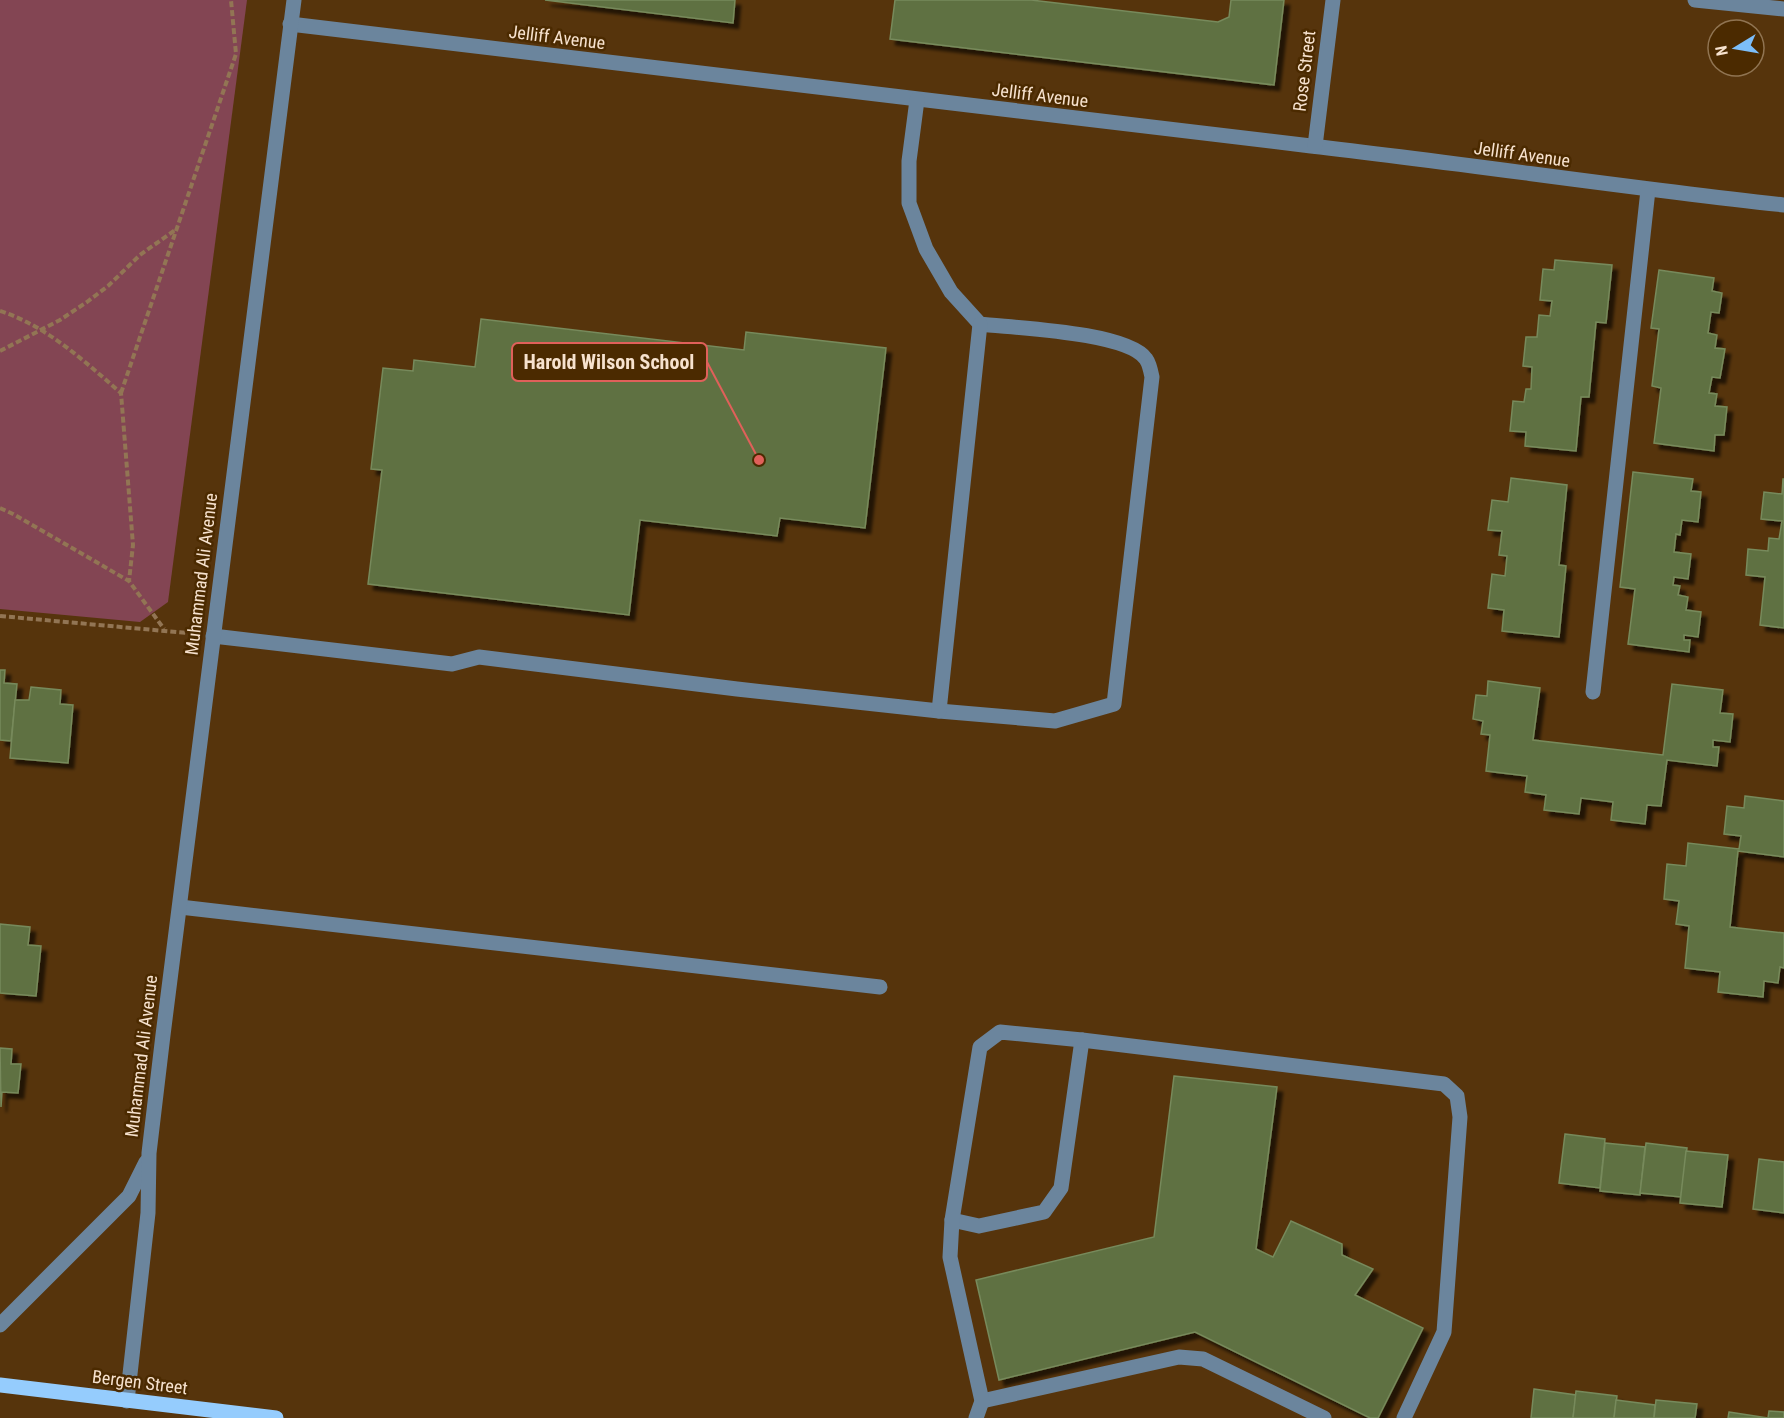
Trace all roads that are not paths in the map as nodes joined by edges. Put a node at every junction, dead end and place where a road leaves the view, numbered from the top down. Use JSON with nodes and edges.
{"nodes":[{"id":1,"x":294,"y":0,"type":"edge"},
{"id":2,"x":1333,"y":0,"type":"edge"},
{"id":3,"x":1695,"y":0,"type":"edge"},
{"id":4,"x":1784,"y":9,"type":"edge"},
{"id":5,"x":291,"y":24,"type":"junction"},
{"id":6,"x":917,"y":100,"type":"junction"},
{"id":7,"x":1315,"y":146,"type":"junction"},
{"id":8,"x":1648,"y":190,"type":"junction"},
{"id":9,"x":1784,"y":205,"type":"edge"},
{"id":10,"x":980,"y":324,"type":"junction"},
{"id":11,"x":213,"y":636,"type":"junction"},
{"id":12,"x":1593,"y":692,"type":"dead end"},
{"id":13,"x":939,"y":711,"type":"junction"},
{"id":14,"x":180,"y":907,"type":"junction"},
{"id":15,"x":880,"y":987,"type":"dead end"},
{"id":16,"x":1082,"y":1040,"type":"junction"},
{"id":17,"x":149,"y":1153,"type":"junction"},
{"id":18,"x":952,"y":1220,"type":"junction"},
{"id":19,"x":0,"y":1325,"type":"edge"},
{"id":20,"x":0,"y":1385,"type":"edge"},
{"id":21,"x":127,"y":1401,"type":"junction"},
{"id":22,"x":982,"y":1401,"type":"junction"},
{"id":23,"x":276,"y":1418,"type":"edge"},
{"id":24,"x":976,"y":1418,"type":"edge"},
{"id":25,"x":1324,"y":1418,"type":"edge"},
{"id":26,"x":1404,"y":1418,"type":"edge"}],
"edges":[{"from":1,"to":5,"type":"street","name":"Muhammad Ali Avenue"},
{"from":2,"to":7,"type":"street","name":"Rose Street"},
{"from":3,"to":4,"type":"street"},
{"from":5,"to":6,"type":"street","name":"Jelliff Avenue"},
{"from":5,"to":11,"type":"street","name":"Muhammad Ali Avenue"},
{"from":6,"to":7,"type":"street","name":"Jelliff Avenue"},
{"from":6,"to":10,"type":"street"},
{"from":7,"to":8,"type":"street","name":"Jelliff Avenue"},
{"from":8,"to":9,"type":"street","name":"Jelliff Avenue"},
{"from":8,"to":12,"type":"street"},
{"from":10,"to":13,"type":"street"},
{"from":10,"to":13,"type":"street"},
{"from":11,"to":13,"type":"street"},
{"from":11,"to":14,"type":"street","name":"Muhammad Ali Avenue"},
{"from":14,"to":15,"type":"street"},
{"from":14,"to":17,"type":"street","name":"Muhammad Ali Avenue"},
{"from":16,"to":18,"type":"street"},
{"from":16,"to":18,"type":"street"},
{"from":16,"to":26,"type":"street"},
{"from":17,"to":19,"type":"street","name":"Muhammad Ali Avenue"},
{"from":17,"to":21,"type":"street","name":"Muhammad Ali Avenue"},
{"from":18,"to":22,"type":"street"},
{"from":20,"to":21,"type":"main road","name":"Bergen Street"},
{"from":21,"to":23,"type":"main road","name":"Bergen Street"},
{"from":22,"to":24,"type":"street"},
{"from":22,"to":25,"type":"street"}]}
